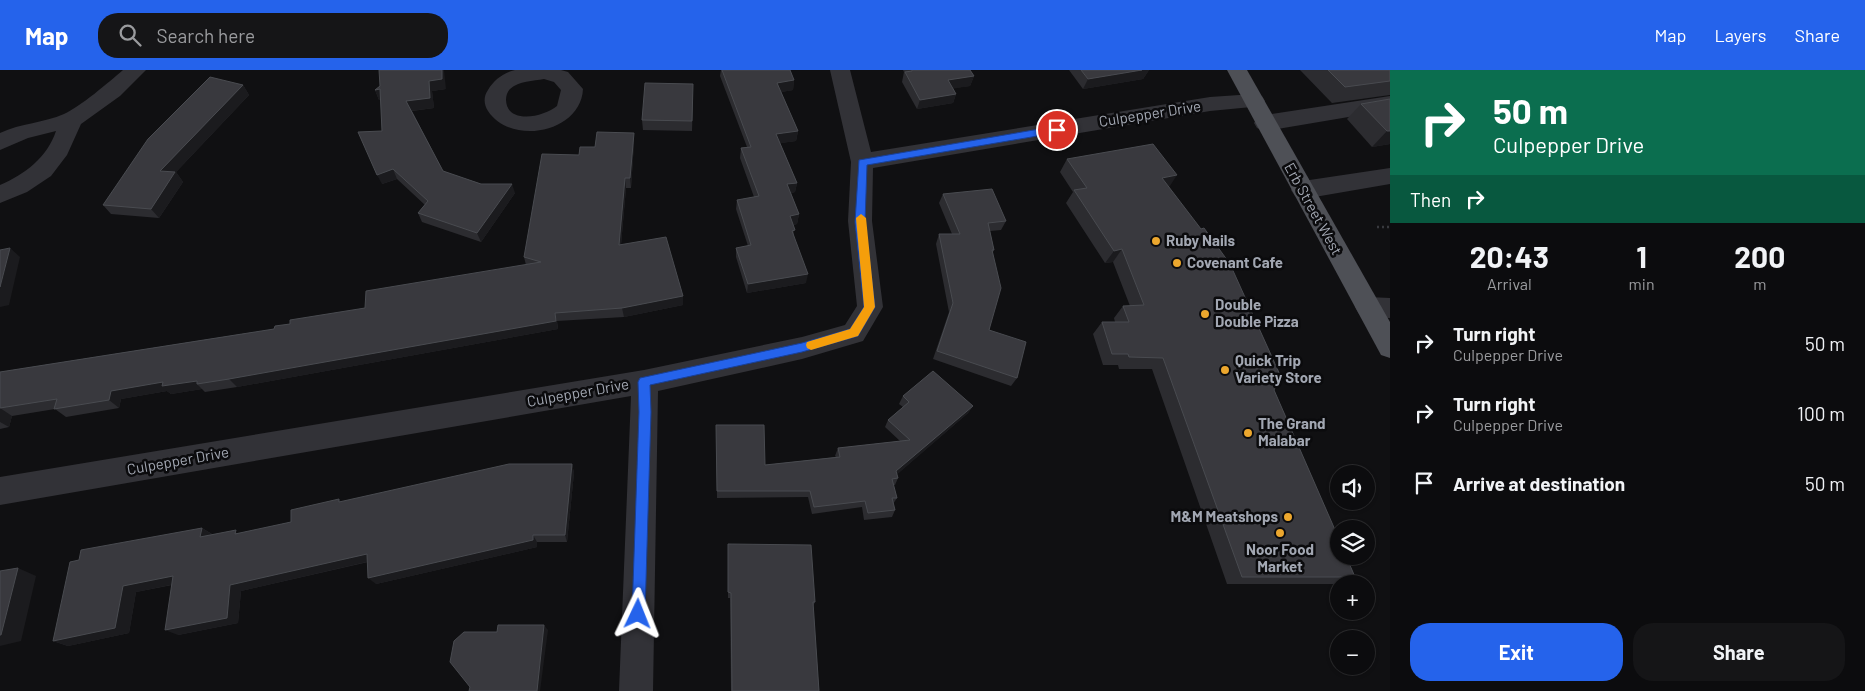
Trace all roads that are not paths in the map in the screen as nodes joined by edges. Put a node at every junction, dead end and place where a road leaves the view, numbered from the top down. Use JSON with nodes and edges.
{"nodes":[{"id":1,"x":136,"y":70,"type":"edge"},
{"id":2,"x":840,"y":70,"type":"edge"},
{"id":3,"x":1238,"y":70,"type":"edge"},
{"id":4,"x":1254,"y":102,"type":"junction"},
{"id":5,"x":1390,"y":103,"type":"edge"},
{"id":6,"x":71,"y":120,"type":"junction"},
{"id":7,"x":1265,"y":122,"type":"junction"},
{"id":8,"x":0,"y":142,"type":"edge"},
{"id":9,"x":862,"y":162,"type":"junction"},
{"id":10,"x":1390,"y":176,"type":"edge"},
{"id":11,"x":1303,"y":190,"type":"junction"},
{"id":12,"x":0,"y":194,"type":"edge"},
{"id":13,"x":1379,"y":308,"type":"edge"},
{"id":14,"x":1390,"y":347,"type":"edge"},
{"id":15,"x":644,"y":382,"type":"junction"},
{"id":16,"x":0,"y":492,"type":"edge"},
{"id":17,"x":636,"y":691,"type":"edge"}],
"edges":[{"from":1,"to":6,"type":"street"},
{"from":2,"to":9,"type":"street"},
{"from":3,"to":4,"type":"main road","name":"Erb Street West"},
{"from":4,"to":7,"type":"main road","name":"Erb Street West"},
{"from":4,"to":9,"type":"street","name":"Culpepper Drive"},
{"from":5,"to":7,"type":"street"},
{"from":6,"to":8,"type":"street"},
{"from":6,"to":12,"type":"street"},
{"from":7,"to":11,"type":"main road","name":"Erb Street West"},
{"from":9,"to":15,"type":"street","name":"Culpepper Drive"},
{"from":10,"to":11,"type":"street"},
{"from":11,"to":13,"type":"main road","name":"Erb Street West"},
{"from":13,"to":14,"type":"main road","name":"Erb Street West"},
{"from":15,"to":16,"type":"street","name":"Culpepper Drive"},
{"from":15,"to":17,"type":"street"}]}
